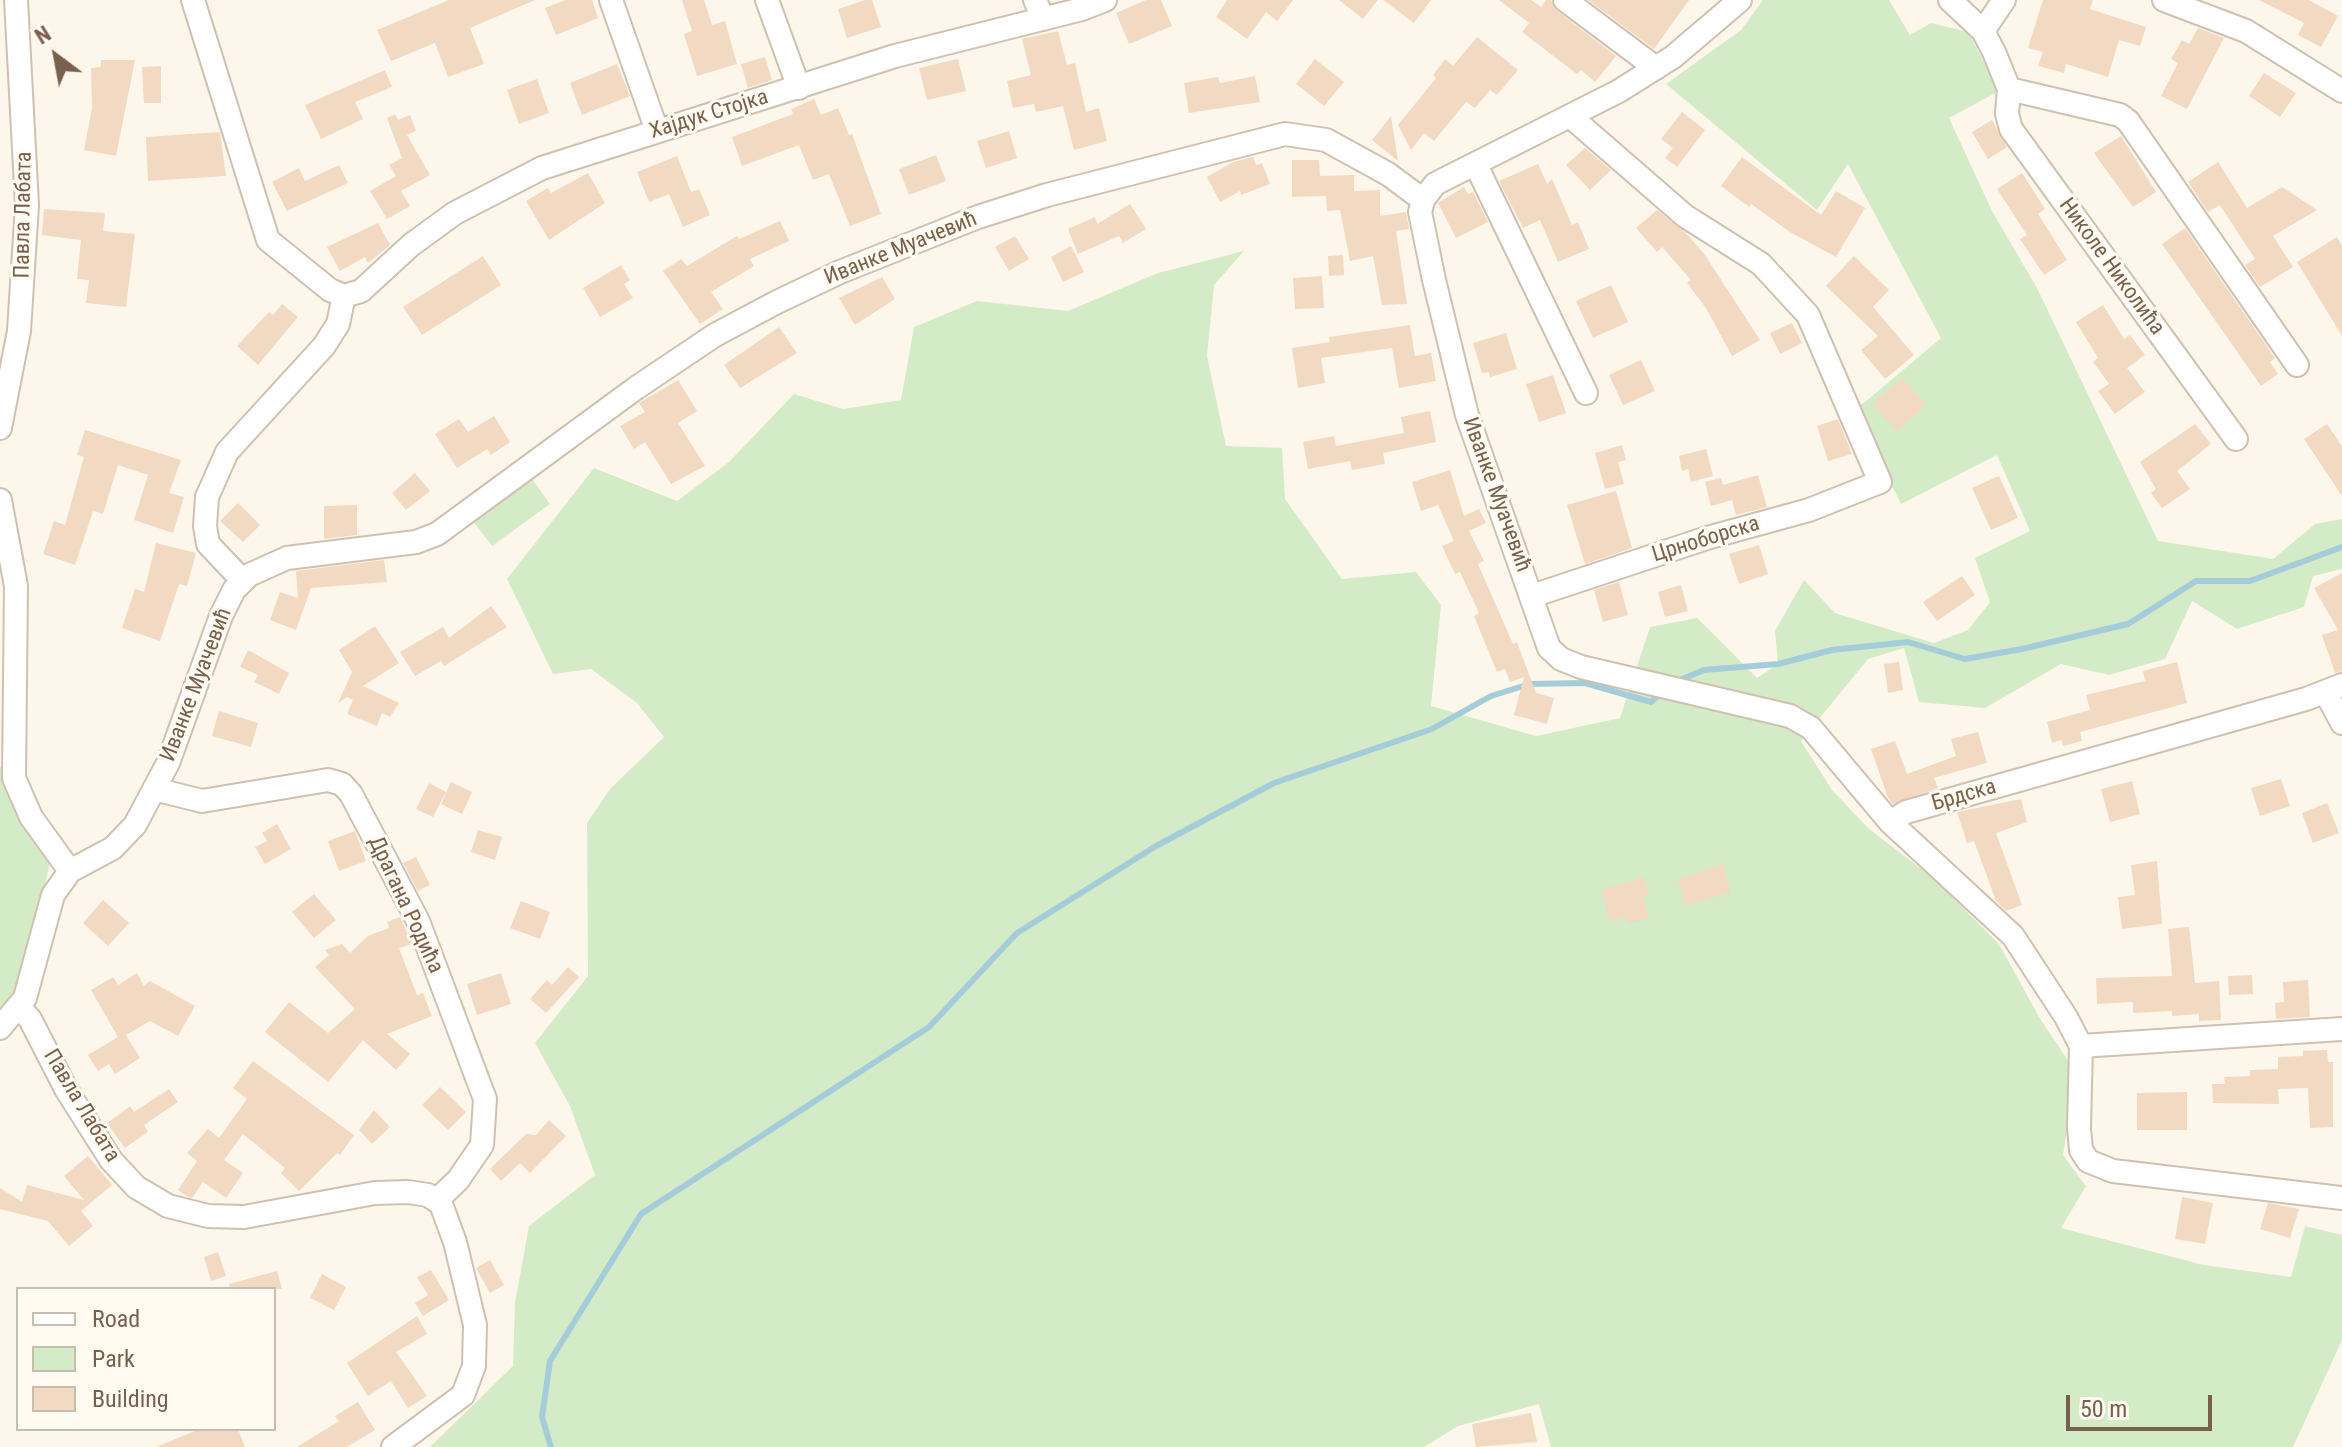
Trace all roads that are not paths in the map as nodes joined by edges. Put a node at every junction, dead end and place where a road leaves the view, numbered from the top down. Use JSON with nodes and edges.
{"nodes":[{"id":1,"x":16,"y":0,"type":"edge"},
{"id":2,"x":193,"y":0,"type":"edge"},
{"id":3,"x":611,"y":0,"type":"edge"},
{"id":4,"x":767,"y":0,"type":"edge"},
{"id":5,"x":1105,"y":0,"type":"edge"},
{"id":6,"x":1565,"y":0,"type":"edge"},
{"id":7,"x":1740,"y":0,"type":"edge"},
{"id":8,"x":1950,"y":0,"type":"edge"},
{"id":9,"x":2004,"y":0,"type":"edge"},
{"id":10,"x":2164,"y":0,"type":"edge"},
{"id":11,"x":1039,"y":9,"type":"edge"},
{"id":12,"x":1983,"y":31,"type":"junction"},
{"id":13,"x":1656,"y":68,"type":"junction"},
{"id":14,"x":799,"y":88,"type":"junction"},
{"id":15,"x":2009,"y":89,"type":"junction"},
{"id":16,"x":2342,"y":91,"type":"edge"},
{"id":17,"x":1571,"y":117,"type":"junction"},
{"id":18,"x":657,"y":131,"type":"junction"},
{"id":19,"x":1476,"y":165,"type":"junction"},
{"id":20,"x":1423,"y":200,"type":"junction"},
{"id":21,"x":344,"y":296,"type":"junction"},
{"id":22,"x":2297,"y":365,"type":"dead end"},
{"id":23,"x":1586,"y":393,"type":"dead end"},
{"id":24,"x":0,"y":428,"type":"edge"},
{"id":25,"x":2236,"y":439,"type":"dead end"},
{"id":26,"x":0,"y":500,"type":"edge"},
{"id":27,"x":243,"y":581,"type":"junction"},
{"id":28,"x":1532,"y":596,"type":"junction"},
{"id":29,"x":2334,"y":689,"type":"edge"},
{"id":30,"x":2342,"y":723,"type":"edge"},
{"id":31,"x":154,"y":789,"type":"junction"},
{"id":32,"x":1890,"y":822,"type":"junction"},
{"id":33,"x":70,"y":871,"type":"junction"},
{"id":34,"x":20,"y":1008,"type":"junction"},
{"id":35,"x":0,"y":1028,"type":"edge"},
{"id":36,"x":2342,"y":1029,"type":"edge"},
{"id":37,"x":2081,"y":1046,"type":"junction"},
{"id":38,"x":2342,"y":1198,"type":"edge"},
{"id":39,"x":437,"y":1200,"type":"junction"},
{"id":40,"x":393,"y":1447,"type":"edge"}],
"edges":[{"from":1,"to":24,"type":"street","name":"Павла Лабата"},
{"from":2,"to":21,"type":"street"},
{"from":3,"to":18,"type":"street"},
{"from":4,"to":14,"type":"street"},
{"from":5,"to":11,"type":"street","name":"Хајдук Стојка"},
{"from":6,"to":13,"type":"street"},
{"from":7,"to":13,"type":"street"},
{"from":8,"to":12,"type":"street","name":"Николе Николића"},
{"from":9,"to":12,"type":"street"},
{"from":10,"to":16,"type":"street"},
{"from":11,"to":14,"type":"street","name":"Хајдук Стојка"},
{"from":12,"to":15,"type":"street","name":"Николе Николића"},
{"from":13,"to":17,"type":"street"},
{"from":14,"to":18,"type":"street","name":"Хајдук Стојка"},
{"from":15,"to":22,"type":"street"},
{"from":15,"to":25,"type":"street","name":"Николе Николића"},
{"from":17,"to":19,"type":"street"},
{"from":17,"to":28,"type":"street","name":"Црноборска"},
{"from":18,"to":21,"type":"street","name":"Хајдук Стојка"},
{"from":19,"to":20,"type":"street"},
{"from":19,"to":23,"type":"street"},
{"from":20,"to":27,"type":"street","name":"Иванке Муачевић"},
{"from":20,"to":28,"type":"street","name":"Иванке Муачевић"},
{"from":21,"to":27,"type":"street"},
{"from":26,"to":33,"type":"street"},
{"from":27,"to":31,"type":"street","name":"Иванке Муачевић"},
{"from":28,"to":32,"type":"street","name":"Иванке Муачевић"},
{"from":29,"to":30,"type":"street","name":"Брдска"},
{"from":29,"to":32,"type":"street","name":"Брдска"},
{"from":31,"to":33,"type":"street","name":"Иванке Муачевић"},
{"from":31,"to":39,"type":"street","name":"Драгана Родића"},
{"from":32,"to":37,"type":"street"},
{"from":33,"to":34,"type":"street"},
{"from":34,"to":35,"type":"street"},
{"from":34,"to":39,"type":"street","name":"Павла Лабата"},
{"from":36,"to":37,"type":"street"},
{"from":37,"to":38,"type":"street"},
{"from":39,"to":40,"type":"street"}]}
